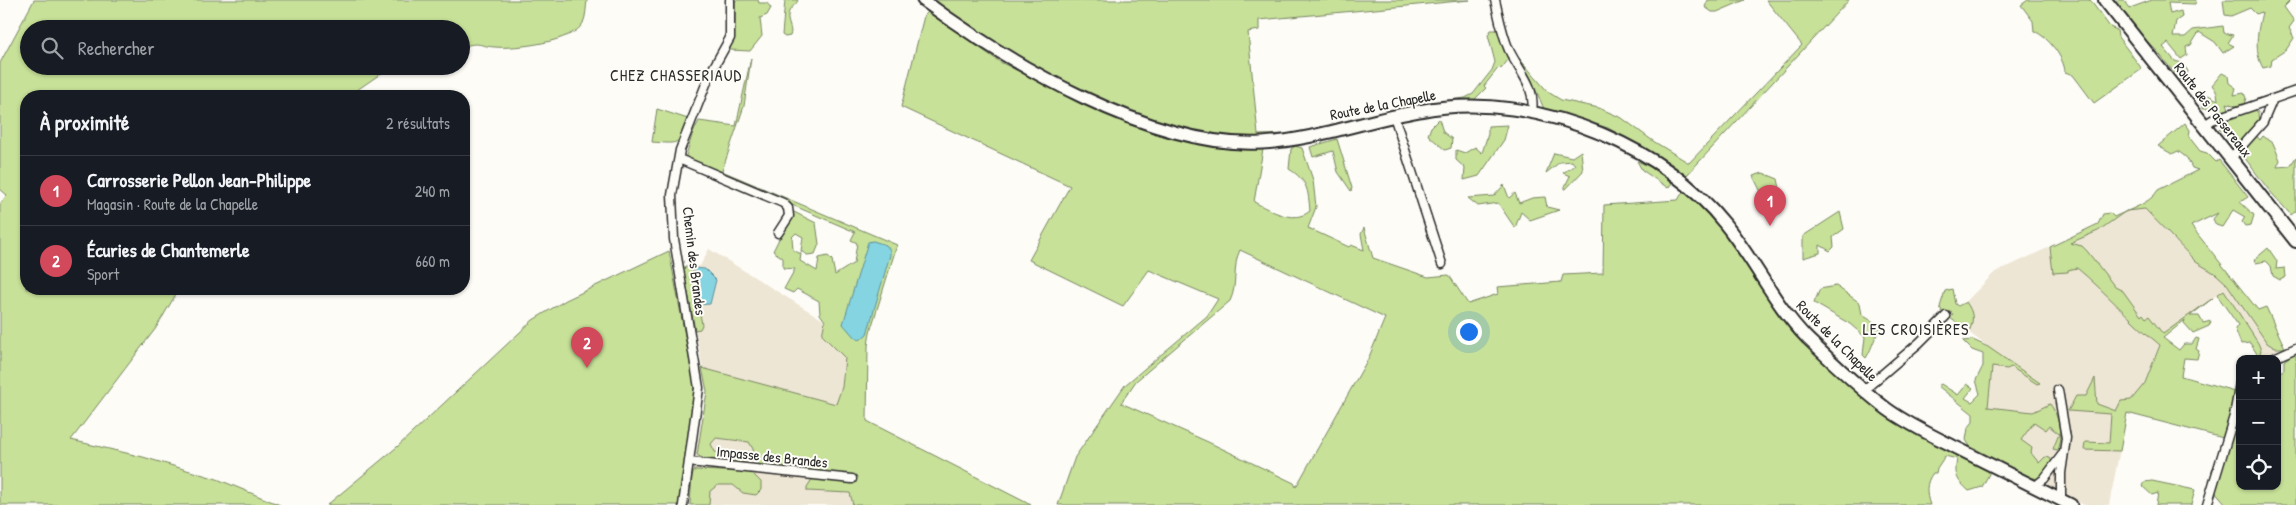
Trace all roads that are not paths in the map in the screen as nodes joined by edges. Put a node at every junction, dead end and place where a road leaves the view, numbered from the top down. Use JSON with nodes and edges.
{"nodes":[{"id":1,"x":730,"y":0,"type":"edge"},
{"id":2,"x":922,"y":0,"type":"edge"},
{"id":3,"x":1495,"y":0,"type":"edge"},
{"id":4,"x":2105,"y":0,"type":"edge"},
{"id":5,"x":2296,"y":91,"type":"edge"},
{"id":6,"x":2272,"y":101,"type":"junction"},
{"id":7,"x":1532,"y":111,"type":"junction"},
{"id":8,"x":1394,"y":116,"type":"junction"},
{"id":9,"x":2204,"y":125,"type":"junction"},
{"id":10,"x":2231,"y":158,"type":"junction"},
{"id":11,"x":679,"y":159,"type":"junction"},
{"id":12,"x":778,"y":233,"type":"dead end"},
{"id":13,"x":2296,"y":241,"type":"edge"},
{"id":14,"x":1442,"y":264,"type":"dead end"},
{"id":15,"x":1946,"y":316,"type":"dead end"},
{"id":16,"x":2296,"y":348,"type":"edge"},
{"id":17,"x":2281,"y":355,"type":"edge"},
{"id":18,"x":1864,"y":390,"type":"junction"},
{"id":19,"x":2058,"y":390,"type":"dead end"},
{"id":20,"x":2237,"y":400,"type":"edge"},
{"id":21,"x":2063,"y":453,"type":"junction"},
{"id":22,"x":688,"y":462,"type":"junction"},
{"id":23,"x":852,"y":479,"type":"dead end"},
{"id":24,"x":2034,"y":487,"type":"junction"},
{"id":25,"x":2066,"y":502,"type":"edge"},
{"id":26,"x":683,"y":505,"type":"edge"},
{"id":27,"x":2207,"y":505,"type":"edge"}],
"edges":[{"from":1,"to":11,"type":"street","name":"Chemin des Brandes"},
{"from":2,"to":8,"type":"main road","name":"Route de la Chapelle"},
{"from":3,"to":7,"type":"street"},
{"from":4,"to":9,"type":"main road","name":"Route des Passereaux"},
{"from":5,"to":6,"type":"street"},
{"from":6,"to":9,"type":"street"},
{"from":6,"to":10,"type":"street"},
{"from":7,"to":8,"type":"main road","name":"Route de la Chapelle"},
{"from":7,"to":18,"type":"main road","name":"Route de la Chapelle"},
{"from":8,"to":14,"type":"street"},
{"from":9,"to":10,"type":"main road","name":"Route des Passereaux"},
{"from":10,"to":13,"type":"main road","name":"Route des Passereaux"},
{"from":11,"to":12,"type":"street"},
{"from":11,"to":22,"type":"street","name":"Chemin des Brandes"},
{"from":15,"to":18,"type":"street"},
{"from":16,"to":17,"type":"street"},
{"from":18,"to":24,"type":"main road","name":"Route de la Chapelle"},
{"from":19,"to":21,"type":"street"},
{"from":20,"to":27,"type":"street"},
{"from":21,"to":24,"type":"street"},
{"from":21,"to":25,"type":"street"},
{"from":22,"to":23,"type":"street","name":"Impasse des Brandes"},
{"from":22,"to":26,"type":"street","name":"Chemin des Brandes"},
{"from":24,"to":25,"type":"main road","name":"Route de la Chapelle"}]}
